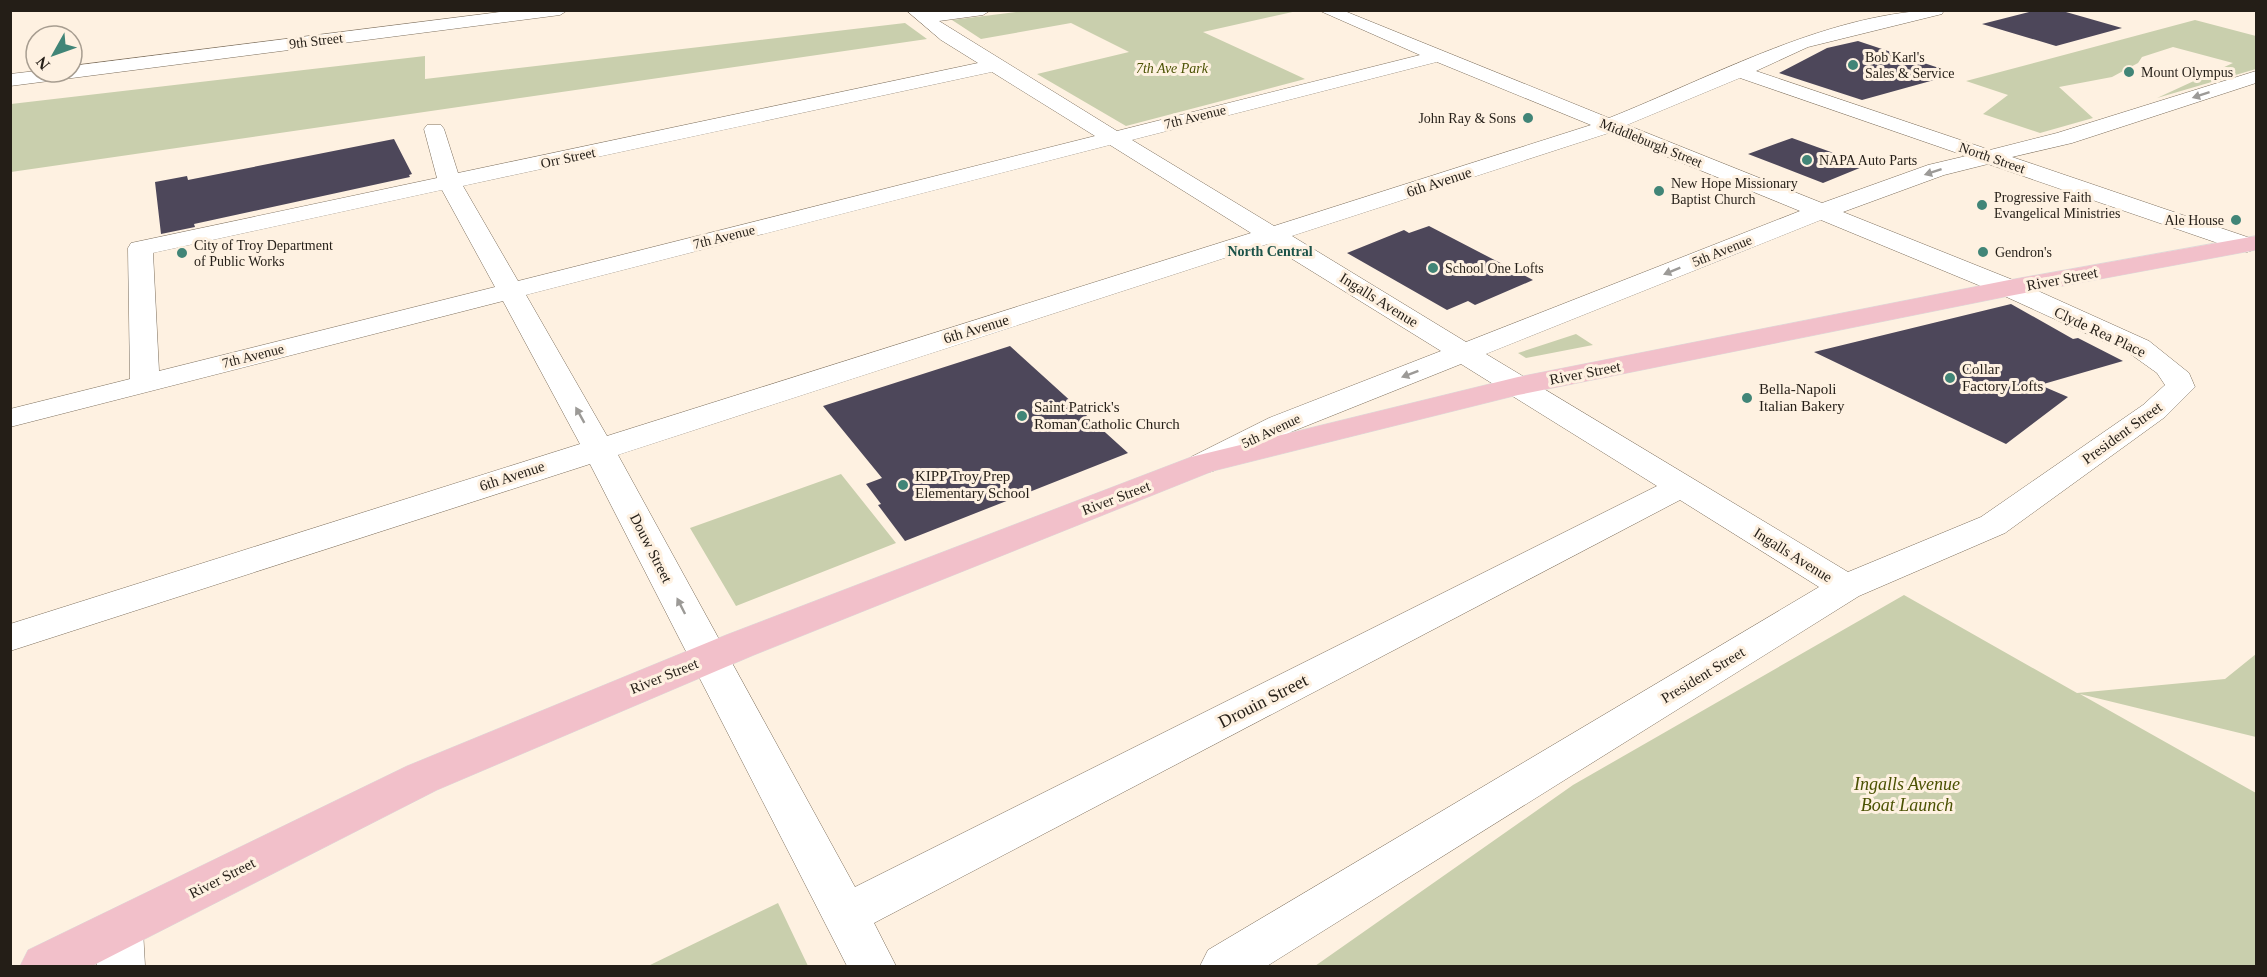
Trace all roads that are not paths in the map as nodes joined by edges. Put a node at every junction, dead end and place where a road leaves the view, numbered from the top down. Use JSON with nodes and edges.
{"nodes":[{"id":1,"x":560,"y":10,"type":"edge"},
{"id":2,"x":983,"y":10,"type":"edge"},
{"id":3,"x":1326,"y":10,"type":"edge"},
{"id":4,"x":1936,"y":10,"type":"edge"},
{"id":5,"x":919,"y":14,"type":"edge"},
{"id":6,"x":1437,"y":56,"type":"junction"},
{"id":7,"x":996,"y":65,"type":"junction"},
{"id":8,"x":84,"y":70,"type":"edge"},
{"id":9,"x":1738,"y":70,"type":"junction"},
{"id":10,"x":2256,"y":77,"type":"edge"},
{"id":11,"x":1610,"y":126,"type":"junction"},
{"id":12,"x":435,"y":129,"type":"dead end"},
{"id":13,"x":1113,"y":138,"type":"junction"},
{"id":14,"x":1991,"y":157,"type":"junction"},
{"id":15,"x":450,"y":183,"type":"junction"},
{"id":16,"x":1820,"y":212,"type":"junction"},
{"id":17,"x":1273,"y":235,"type":"junction"},
{"id":18,"x":2252,"y":244,"type":"edge"},
{"id":19,"x":2008,"y":288,"type":"junction"},
{"id":20,"x":512,"y":291,"type":"junction"},
{"id":21,"x":1464,"y":353,"type":"junction"},
{"id":22,"x":145,"y":384,"type":"junction"},
{"id":23,"x":1518,"y":386,"type":"junction"},
{"id":24,"x":2180,"y":387,"type":"joint"},
{"id":25,"x":10,"y":418,"type":"edge"},
{"id":26,"x":598,"y":448,"type":"junction"},
{"id":27,"x":1202,"y":464,"type":"junction"},
{"id":28,"x":1682,"y":486,"type":"junction"},
{"id":29,"x":1846,"y":587,"type":"junction"},
{"id":30,"x":10,"y":638,"type":"edge"},
{"id":31,"x":708,"y":658,"type":"junction"},
{"id":32,"x":845,"y":915,"type":"junction"},
{"id":33,"x":120,"y":948,"type":"edge"},
{"id":34,"x":45,"y":966,"type":"edge"},
{"id":35,"x":872,"y":966,"type":"edge"},
{"id":36,"x":1226,"y":966,"type":"edge"}],
"edges":[{"from":1,"to":8,"type":"street","name":"9th Street"},
{"from":2,"to":5,"type":"street"},
{"from":3,"to":6,"type":"street","name":"Middleburgh Street"},
{"from":4,"to":9,"type":"street","name":"6th Avenue"},
{"from":5,"to":7,"type":"street","name":"Ingalls Avenue"},
{"from":6,"to":11,"type":"street","name":"Middleburgh Street"},
{"from":6,"to":13,"type":"street","name":"7th Avenue"},
{"from":7,"to":13,"type":"street","name":"Ingalls Avenue"},
{"from":7,"to":15,"type":"street","name":"Orr Street"},
{"from":9,"to":11,"type":"street","name":"6th Avenue"},
{"from":9,"to":14,"type":"street","name":"North Street"},
{"from":10,"to":14,"type":"street","name":"5th Avenue","one_way":true},
{"from":11,"to":16,"type":"street","name":"Middleburgh Street"},
{"from":11,"to":17,"type":"street","name":"6th Avenue"},
{"from":12,"to":15,"type":"street","name":"Douw Street"},
{"from":13,"to":17,"type":"street","name":"Ingalls Avenue"},
{"from":13,"to":20,"type":"street","name":"7th Avenue"},
{"from":14,"to":16,"type":"street","name":"5th Avenue","one_way":true},
{"from":14,"to":18,"type":"street","name":"North Street"},
{"from":15,"to":20,"type":"street","name":"Douw Street"},
{"from":15,"to":22,"type":"street","name":"Orr Street"},
{"from":16,"to":19,"type":"street","name":"Middleburgh Street"},
{"from":16,"to":21,"type":"street","name":"5th Avenue","one_way":true},
{"from":17,"to":21,"type":"street","name":"Ingalls Avenue"},
{"from":17,"to":26,"type":"street","name":"6th Avenue"},
{"from":18,"to":19,"type":"main road","name":"River Street"},
{"from":19,"to":23,"type":"main road","name":"River Street"},
{"from":19,"to":24,"type":"street","name":"Clyde Rea Place"},
{"from":20,"to":22,"type":"street","name":"7th Avenue"},
{"from":26,"to":20,"type":"street","name":"Douw Street","one_way":true},
{"from":21,"to":23,"type":"street","name":"Ingalls Avenue"},
{"from":21,"to":27,"type":"street","name":"5th Avenue","one_way":true},
{"from":22,"to":25,"type":"street","name":"7th Avenue"},
{"from":23,"to":27,"type":"main road","name":"River Street"},
{"from":23,"to":28,"type":"street","name":"Ingalls Avenue"},
{"from":24,"to":29,"type":"street","name":"President Street"},
{"from":26,"to":30,"type":"street","name":"6th Avenue"},
{"from":31,"to":26,"type":"street","name":"Douw Street","one_way":true},
{"from":27,"to":31,"type":"main road","name":"River Street"},
{"from":28,"to":29,"type":"street","name":"Ingalls Avenue"},
{"from":28,"to":32,"type":"street","name":"Drouin Street"},
{"from":29,"to":36,"type":"street","name":"President Street"},
{"from":31,"to":32,"type":"street","name":"Douw Street"},
{"from":31,"to":33,"type":"main road","name":"River Street"},
{"from":32,"to":35,"type":"street","name":"Douw Street"},
{"from":33,"to":34,"type":"main road","name":"River Street"}]}
